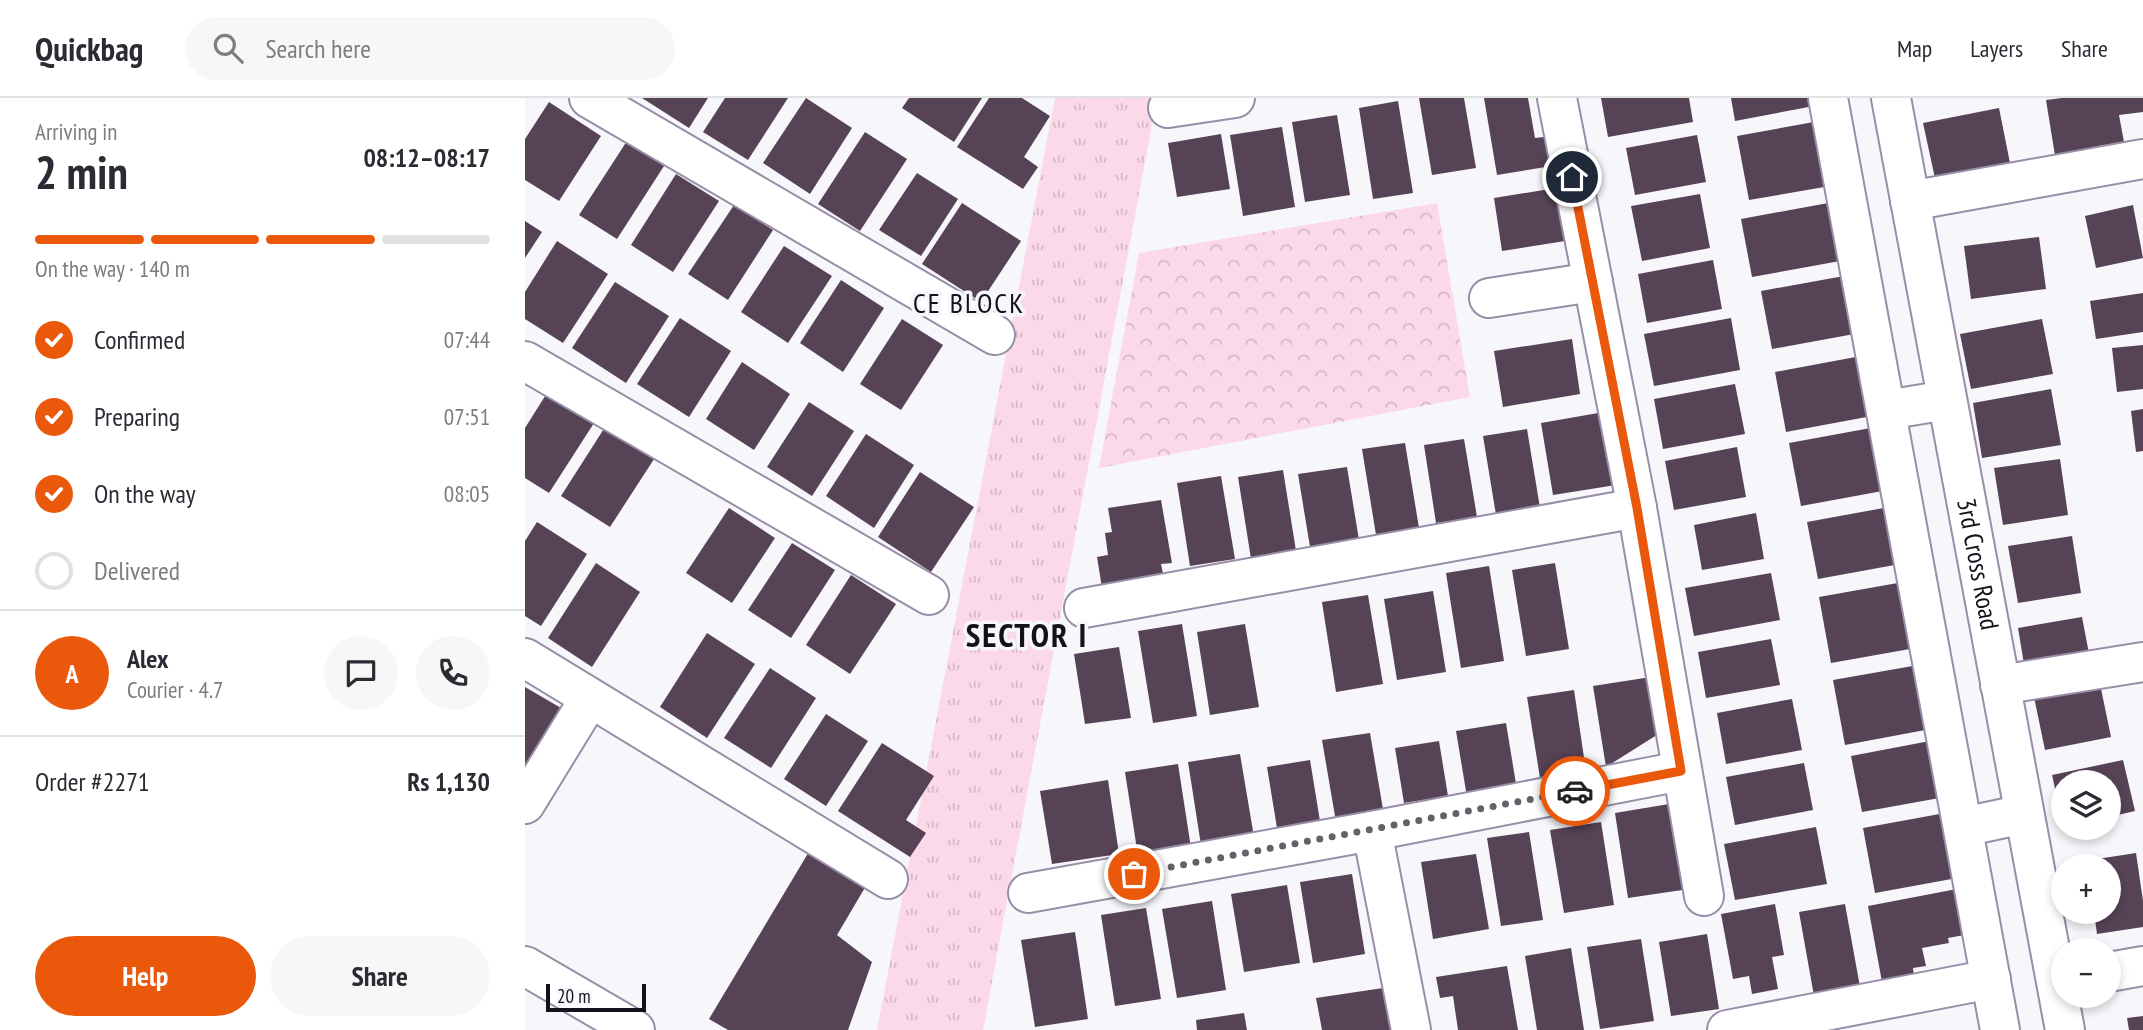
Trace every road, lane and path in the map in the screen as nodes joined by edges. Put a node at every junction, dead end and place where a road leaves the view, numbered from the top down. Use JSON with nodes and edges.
{"nodes":[{"id":1,"x":589,"y":98,"type":"edge"},
{"id":2,"x":1235,"y":98,"type":"edge"},
{"id":3,"x":1557,"y":98,"type":"edge"},
{"id":4,"x":1828,"y":98,"type":"edge"},
{"id":5,"x":1891,"y":98,"type":"edge"},
{"id":6,"x":1168,"y":108,"type":"dead end"},
{"id":7,"x":2143,"y":159,"type":"edge"},
{"id":8,"x":1910,"y":201,"type":"junction"},
{"id":9,"x":1593,"y":282,"type":"junction"},
{"id":10,"x":1489,"y":298,"type":"dead end"},
{"id":11,"x":995,"y":335,"type":"dead end"},
{"id":12,"x":525,"y":361,"type":"edge"},
{"id":13,"x":1947,"y":400,"type":"junction"},
{"id":14,"x":1886,"y":411,"type":"junction"},
{"id":15,"x":1637,"y":508,"type":"junction"},
{"id":16,"x":929,"y":595,"type":"dead end"},
{"id":17,"x":1084,"y":608,"type":"dead end"},
{"id":18,"x":525,"y":658,"type":"edge"},
{"id":19,"x":2143,"y":662,"type":"edge"},
{"id":20,"x":2000,"y":685,"type":"junction"},
{"id":21,"x":590,"y":698,"type":"junction"},
{"id":22,"x":1681,"y":771,"type":"junction"},
{"id":23,"x":525,"y":804,"type":"edge"},
{"id":24,"x":2024,"y":814,"type":"junction"},
{"id":25,"x":1963,"y":827,"type":"junction"},
{"id":26,"x":1372,"y":831,"type":"junction"},
{"id":27,"x":888,"y":879,"type":"dead end"},
{"id":28,"x":1028,"y":893,"type":"dead end"},
{"id":29,"x":1704,"y":896,"type":"dead end"},
{"id":30,"x":2051,"y":941,"type":"edge"},
{"id":31,"x":2143,"y":966,"type":"edge"},
{"id":32,"x":525,"y":967,"type":"edge"},
{"id":33,"x":2121,"y":970,"type":"edge"},
{"id":34,"x":1991,"y":979,"type":"junction"},
{"id":35,"x":2063,"y":1008,"type":"edge"},
{"id":36,"x":1736,"y":1029,"type":"edge"},
{"id":37,"x":635,"y":1030,"type":"edge"},
{"id":38,"x":1411,"y":1030,"type":"edge"},
{"id":39,"x":2000,"y":1030,"type":"edge"},
{"id":40,"x":2065,"y":1030,"type":"edge"}],
"edges":[{"from":1,"to":11,"type":"street"},
{"from":2,"to":6,"type":"street"},
{"from":3,"to":9,"type":"street"},
{"from":4,"to":14,"type":"street"},
{"from":5,"to":8,"type":"street","name":"3rd Cross Road"},
{"from":7,"to":8,"type":"street"},
{"from":8,"to":13,"type":"street","name":"3rd Cross Road"},
{"from":9,"to":10,"type":"street"},
{"from":9,"to":15,"type":"street"},
{"from":12,"to":16,"type":"street"},
{"from":13,"to":14,"type":"street"},
{"from":13,"to":20,"type":"street","name":"3rd Cross Road"},
{"from":14,"to":25,"type":"street"},
{"from":15,"to":17,"type":"street"},
{"from":15,"to":22,"type":"street"},
{"from":18,"to":21,"type":"street"},
{"from":19,"to":20,"type":"street"},
{"from":20,"to":24,"type":"street","name":"3rd Cross Road"},
{"from":21,"to":23,"type":"street"},
{"from":21,"to":27,"type":"street"},
{"from":22,"to":26,"type":"street"},
{"from":22,"to":29,"type":"street"},
{"from":24,"to":25,"type":"street"},
{"from":24,"to":30,"type":"street","name":"3rd Cross Road"},
{"from":25,"to":34,"type":"street"},
{"from":26,"to":28,"type":"street"},
{"from":26,"to":38,"type":"street"},
{"from":31,"to":33,"type":"street"},
{"from":32,"to":37,"type":"street"},
{"from":34,"to":36,"type":"street"},
{"from":34,"to":39,"type":"street"},
{"from":35,"to":40,"type":"street","name":"3rd Cross Road"}]}
